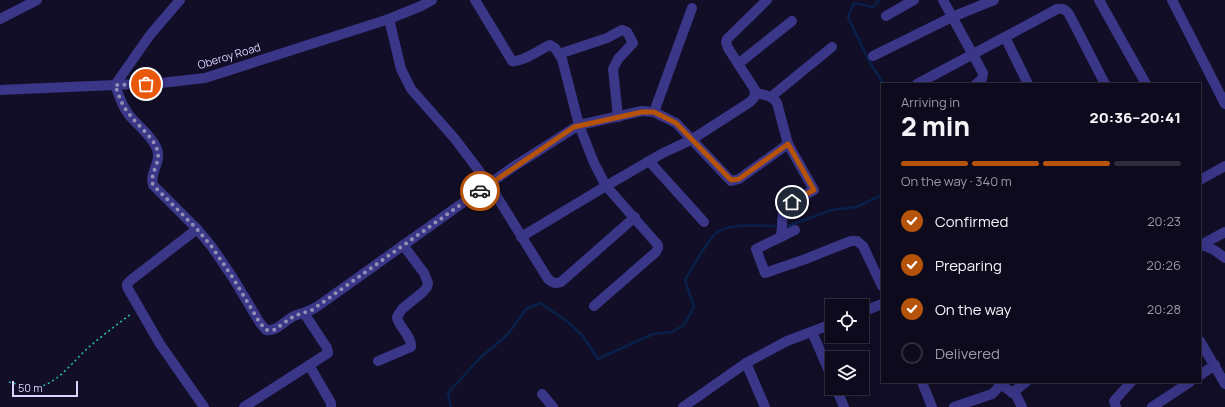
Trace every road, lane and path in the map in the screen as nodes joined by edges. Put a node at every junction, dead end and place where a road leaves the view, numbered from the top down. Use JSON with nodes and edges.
{"nodes":[{"id":1,"x":180,"y":0,"type":"edge"},
{"id":2,"x":432,"y":0,"type":"edge"},
{"id":3,"x":475,"y":0,"type":"edge"},
{"id":4,"x":767,"y":0,"type":"edge"},
{"id":5,"x":914,"y":0,"type":"edge"},
{"id":6,"x":943,"y":0,"type":"edge"},
{"id":7,"x":994,"y":0,"type":"edge"},
{"id":8,"x":1099,"y":0,"type":"edge"},
{"id":9,"x":1172,"y":0,"type":"edge"},
{"id":10,"x":32,"y":1,"type":"edge"},
{"id":11,"x":692,"y":8,"type":"dead end"},
{"id":12,"x":886,"y":16,"type":"dead end"},
{"id":13,"x":952,"y":17,"type":"junction"},
{"id":14,"x":0,"y":18,"type":"edge"},
{"id":15,"x":389,"y":19,"type":"junction"},
{"id":16,"x":792,"y":21,"type":"dead end"},
{"id":17,"x":1005,"y":37,"type":"junction"},
{"id":18,"x":832,"y":47,"type":"dead end"},
{"id":19,"x":559,"y":54,"type":"junction"},
{"id":20,"x":974,"y":54,"type":"junction"},
{"id":21,"x":873,"y":56,"type":"dead end"},
{"id":22,"x":738,"y":64,"type":"junction"},
{"id":23,"x":919,"y":83,"type":"edge"},
{"id":24,"x":977,"y":83,"type":"edge"},
{"id":25,"x":1028,"y":83,"type":"edge"},
{"id":26,"x":1104,"y":83,"type":"edge"},
{"id":27,"x":1145,"y":83,"type":"edge"},
{"id":28,"x":115,"y":85,"type":"junction"},
{"id":29,"x":0,"y":89,"type":"edge"},
{"id":30,"x":755,"y":93,"type":"junction"},
{"id":31,"x":772,"y":96,"type":"junction"},
{"id":32,"x":1225,"y":104,"type":"edge"},
{"id":33,"x":654,"y":112,"type":"junction"},
{"id":34,"x":618,"y":117,"type":"junction"},
{"id":35,"x":579,"y":125,"type":"junction"},
{"id":36,"x":691,"y":140,"type":"junction"},
{"id":37,"x":788,"y":144,"type":"junction"},
{"id":38,"x":649,"y":161,"type":"junction"},
{"id":39,"x":1225,"y":166,"type":"edge"},
{"id":40,"x":1201,"y":179,"type":"edge"},
{"id":41,"x":489,"y":184,"type":"junction"},
{"id":42,"x":606,"y":186,"type":"junction"},
{"id":43,"x":635,"y":217,"type":"junction"},
{"id":44,"x":704,"y":222,"type":"dead end"},
{"id":45,"x":197,"y":229,"type":"junction"},
{"id":46,"x":795,"y":230,"type":"dead end"},
{"id":47,"x":1225,"y":232,"type":"edge"},
{"id":48,"x":521,"y":237,"type":"junction"},
{"id":49,"x":781,"y":237,"type":"junction"},
{"id":50,"x":1201,"y":244,"type":"edge"},
{"id":51,"x":403,"y":245,"type":"junction"},
{"id":52,"x":1225,"y":258,"type":"edge"},
{"id":53,"x":881,"y":284,"type":"edge"},
{"id":54,"x":881,"y":304,"type":"edge"},
{"id":55,"x":594,"y":306,"type":"dead end"},
{"id":56,"x":138,"y":308,"type":"junction"},
{"id":57,"x":869,"y":309,"type":"edge"},
{"id":58,"x":304,"y":313,"type":"junction"},
{"id":59,"x":825,"y":327,"type":"edge"},
{"id":60,"x":812,"y":332,"type":"junction"},
{"id":61,"x":1201,"y":343,"type":"edge"},
{"id":62,"x":378,"y":361,"type":"dead end"},
{"id":63,"x":825,"y":362,"type":"edge"},
{"id":64,"x":746,"y":363,"type":"junction"},
{"id":65,"x":309,"y":365,"type":"junction"},
{"id":66,"x":1215,"y":365,"type":"junction"},
{"id":67,"x":1201,"y":374,"type":"edge"},
{"id":68,"x":8,"y":382,"type":"dead end"},
{"id":69,"x":922,"y":383,"type":"edge"},
{"id":70,"x":1000,"y":383,"type":"edge"},
{"id":71,"x":1025,"y":383,"type":"edge"},
{"id":72,"x":1130,"y":383,"type":"edge"},
{"id":73,"x":1188,"y":383,"type":"edge"},
{"id":74,"x":1225,"y":384,"type":"edge"},
{"id":75,"x":1012,"y":392,"type":"junction"},
{"id":76,"x":542,"y":394,"type":"dead end"},
{"id":77,"x":839,"y":395,"type":"edge"},
{"id":78,"x":204,"y":407,"type":"edge"},
{"id":79,"x":244,"y":407,"type":"edge"},
{"id":80,"x":331,"y":407,"type":"edge"},
{"id":81,"x":553,"y":407,"type":"edge"},
{"id":82,"x":685,"y":407,"type":"edge"},
{"id":83,"x":765,"y":407,"type":"edge"},
{"id":84,"x":844,"y":407,"type":"edge"},
{"id":85,"x":932,"y":407,"type":"edge"},
{"id":86,"x":954,"y":407,"type":"edge"},
{"id":87,"x":1022,"y":407,"type":"edge"},
{"id":88,"x":1116,"y":407,"type":"edge"},
{"id":89,"x":1152,"y":407,"type":"edge"}],
"edges":[{"from":1,"to":28,"type":"street"},
{"from":2,"to":15,"type":"street","name":"Oberoy Road"},
{"from":3,"to":19,"type":"street"},
{"from":4,"to":22,"type":"street"},
{"from":5,"to":12,"type":"street"},
{"from":6,"to":13,"type":"street"},
{"from":7,"to":13,"type":"street"},
{"from":8,"to":27,"type":"street"},
{"from":9,"to":32,"type":"street"},
{"from":10,"to":14,"type":"street"},
{"from":11,"to":33,"type":"street"},
{"from":13,"to":20,"type":"street"},
{"from":13,"to":21,"type":"street"},
{"from":15,"to":28,"type":"street","name":"Oberoy Road"},
{"from":15,"to":41,"type":"street"},
{"from":16,"to":22,"type":"street"},
{"from":17,"to":20,"type":"street"},
{"from":17,"to":25,"type":"street"},
{"from":17,"to":26,"type":"street"},
{"from":18,"to":31,"type":"street"},
{"from":19,"to":34,"type":"street"},
{"from":19,"to":35,"type":"street"},
{"from":20,"to":23,"type":"street"},
{"from":20,"to":24,"type":"street"},
{"from":22,"to":30,"type":"street"},
{"from":28,"to":29,"type":"street","name":"Oberoy Road"},
{"from":28,"to":45,"type":"street"},
{"from":30,"to":31,"type":"street"},
{"from":30,"to":36,"type":"street"},
{"from":31,"to":37,"type":"street"},
{"from":33,"to":34,"type":"street"},
{"from":33,"to":36,"type":"street"},
{"from":34,"to":35,"type":"street"},
{"from":35,"to":41,"type":"street"},
{"from":35,"to":42,"type":"street"},
{"from":36,"to":37,"type":"street"},
{"from":36,"to":38,"type":"street"},
{"from":37,"to":49,"type":"street"},
{"from":38,"to":42,"type":"street"},
{"from":38,"to":44,"type":"street"},
{"from":39,"to":40,"type":"street"},
{"from":41,"to":48,"type":"street"},
{"from":41,"to":51,"type":"street"},
{"from":42,"to":43,"type":"street"},
{"from":42,"to":48,"type":"street"},
{"from":43,"to":48,"type":"street"},
{"from":43,"to":55,"type":"street"},
{"from":45,"to":56,"type":"street"},
{"from":45,"to":58,"type":"street"},
{"from":46,"to":49,"type":"street"},
{"from":47,"to":50,"type":"street"},
{"from":49,"to":53,"type":"street"},
{"from":50,"to":52,"type":"street"},
{"from":51,"to":58,"type":"street"},
{"from":51,"to":62,"type":"street"},
{"from":54,"to":57,"type":"street"},
{"from":56,"to":68,"type":"path"},
{"from":56,"to":78,"type":"street"},
{"from":58,"to":65,"type":"street"},
{"from":59,"to":60,"type":"street"},
{"from":60,"to":63,"type":"street"},
{"from":60,"to":64,"type":"street"},
{"from":61,"to":66,"type":"street"},
{"from":64,"to":82,"type":"street"},
{"from":64,"to":83,"type":"street"},
{"from":65,"to":79,"type":"street"},
{"from":65,"to":80,"type":"street"},
{"from":66,"to":67,"type":"street"},
{"from":66,"to":74,"type":"street"},
{"from":69,"to":85,"type":"street"},
{"from":70,"to":75,"type":"street"},
{"from":70,"to":86,"type":"street"},
{"from":71,"to":75,"type":"street"},
{"from":72,"to":88,"type":"street"},
{"from":73,"to":89,"type":"street"},
{"from":75,"to":87,"type":"street"},
{"from":76,"to":81,"type":"street"},
{"from":77,"to":84,"type":"street"}]}
